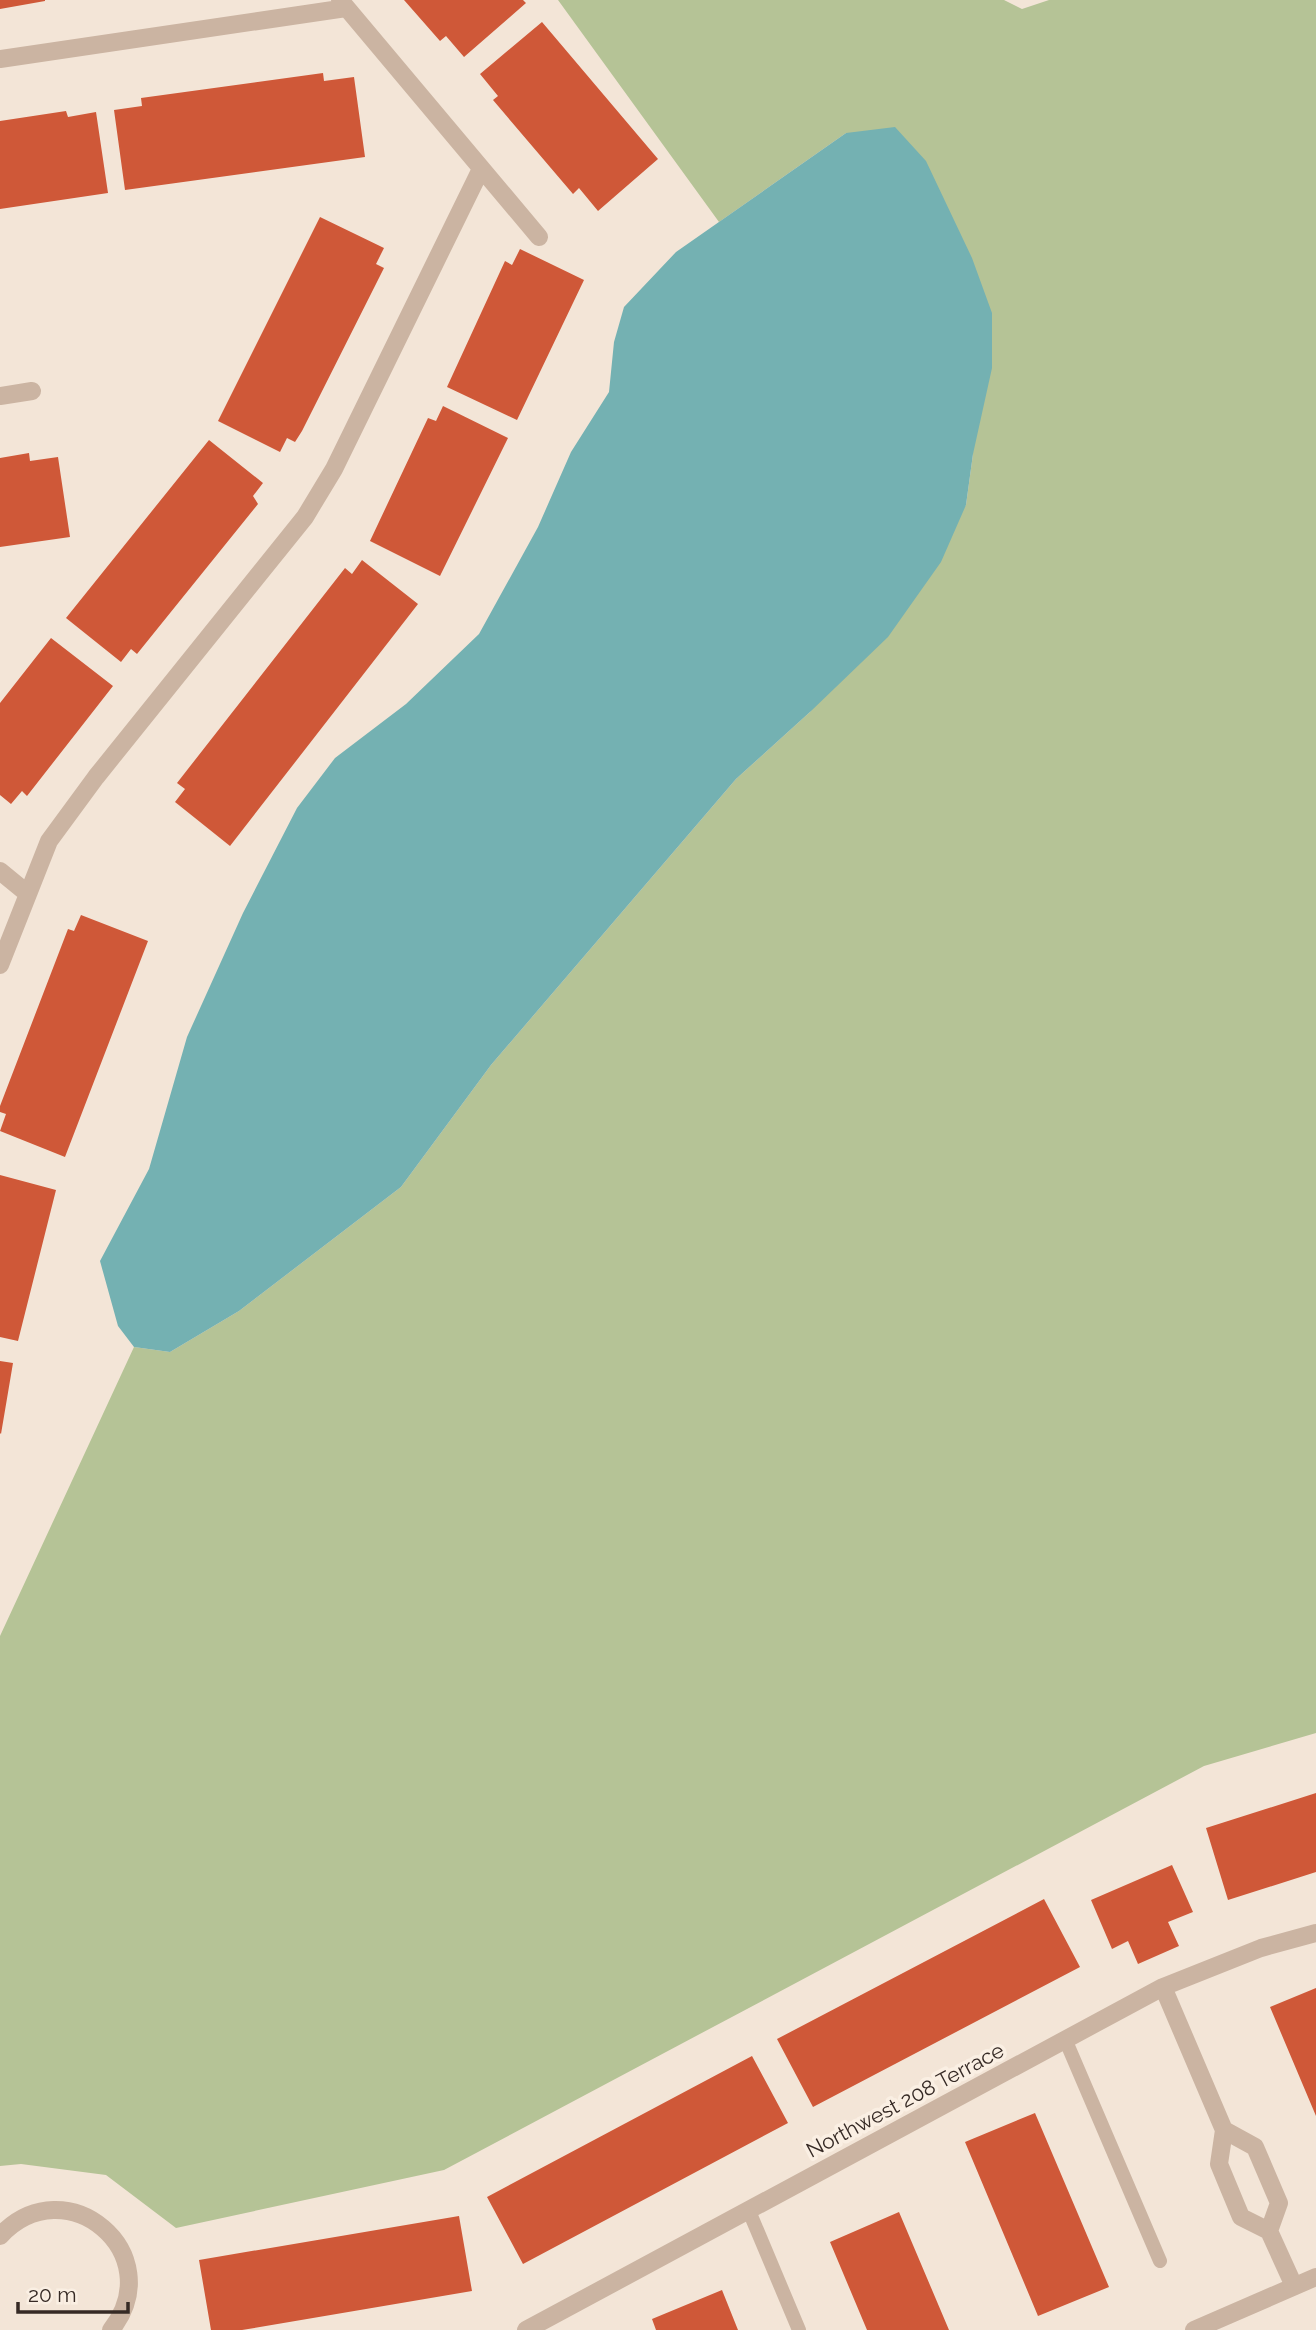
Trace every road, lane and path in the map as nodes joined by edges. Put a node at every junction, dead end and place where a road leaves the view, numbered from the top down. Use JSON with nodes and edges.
{"nodes":[{"id":1,"x":343,"y":4,"type":"edge"},
{"id":2,"x":0,"y":59,"type":"edge"},
{"id":3,"x":481,"y":169,"type":"junction"},
{"id":4,"x":539,"y":237,"type":"dead end"},
{"id":5,"x":32,"y":391,"type":"dead end"},
{"id":6,"x":0,"y":396,"type":"edge"},
{"id":7,"x":0,"y":871,"type":"edge"},
{"id":8,"x":28,"y":894,"type":"junction"},
{"id":9,"x":0,"y":965,"type":"edge"},
{"id":10,"x":1316,"y":1933,"type":"edge"},
{"id":11,"x":1163,"y":1987,"type":"junction"},
{"id":12,"x":1065,"y":2039,"type":"junction"},
{"id":13,"x":1224,"y":2130,"type":"junction"},
{"id":14,"x":749,"y":2211,"type":"junction"},
{"id":15,"x":1269,"y":2231,"type":"junction"},
{"id":16,"x":0,"y":2236,"type":"edge"},
{"id":17,"x":1160,"y":2261,"type":"dead end"},
{"id":18,"x":1316,"y":2277,"type":"edge"},
{"id":19,"x":1294,"y":2286,"type":"junction"},
{"id":20,"x":110,"y":2330,"type":"edge"},
{"id":21,"x":526,"y":2330,"type":"edge"},
{"id":22,"x":799,"y":2330,"type":"edge"},
{"id":23,"x":1194,"y":2330,"type":"edge"}],
"edges":[{"from":1,"to":2,"type":"street"},
{"from":1,"to":3,"type":"street"},
{"from":3,"to":4,"type":"street"},
{"from":3,"to":8,"type":"street"},
{"from":5,"to":6,"type":"street"},
{"from":7,"to":8,"type":"street"},
{"from":8,"to":9,"type":"street"},
{"from":10,"to":11,"type":"street","name":"Northwest 208 Terrace"},
{"from":11,"to":12,"type":"street","name":"Northwest 208 Terrace"},
{"from":11,"to":13,"type":"street"},
{"from":12,"to":14,"type":"street","name":"Northwest 208 Terrace"},
{"from":12,"to":17,"type":"lane"},
{"from":13,"to":15,"type":"street"},
{"from":13,"to":15,"type":"street"},
{"from":14,"to":21,"type":"street","name":"Northwest 208 Terrace"},
{"from":14,"to":22,"type":"lane"},
{"from":15,"to":19,"type":"street"},
{"from":16,"to":20,"type":"street"},
{"from":18,"to":19,"type":"street"},
{"from":19,"to":23,"type":"street"}]}
